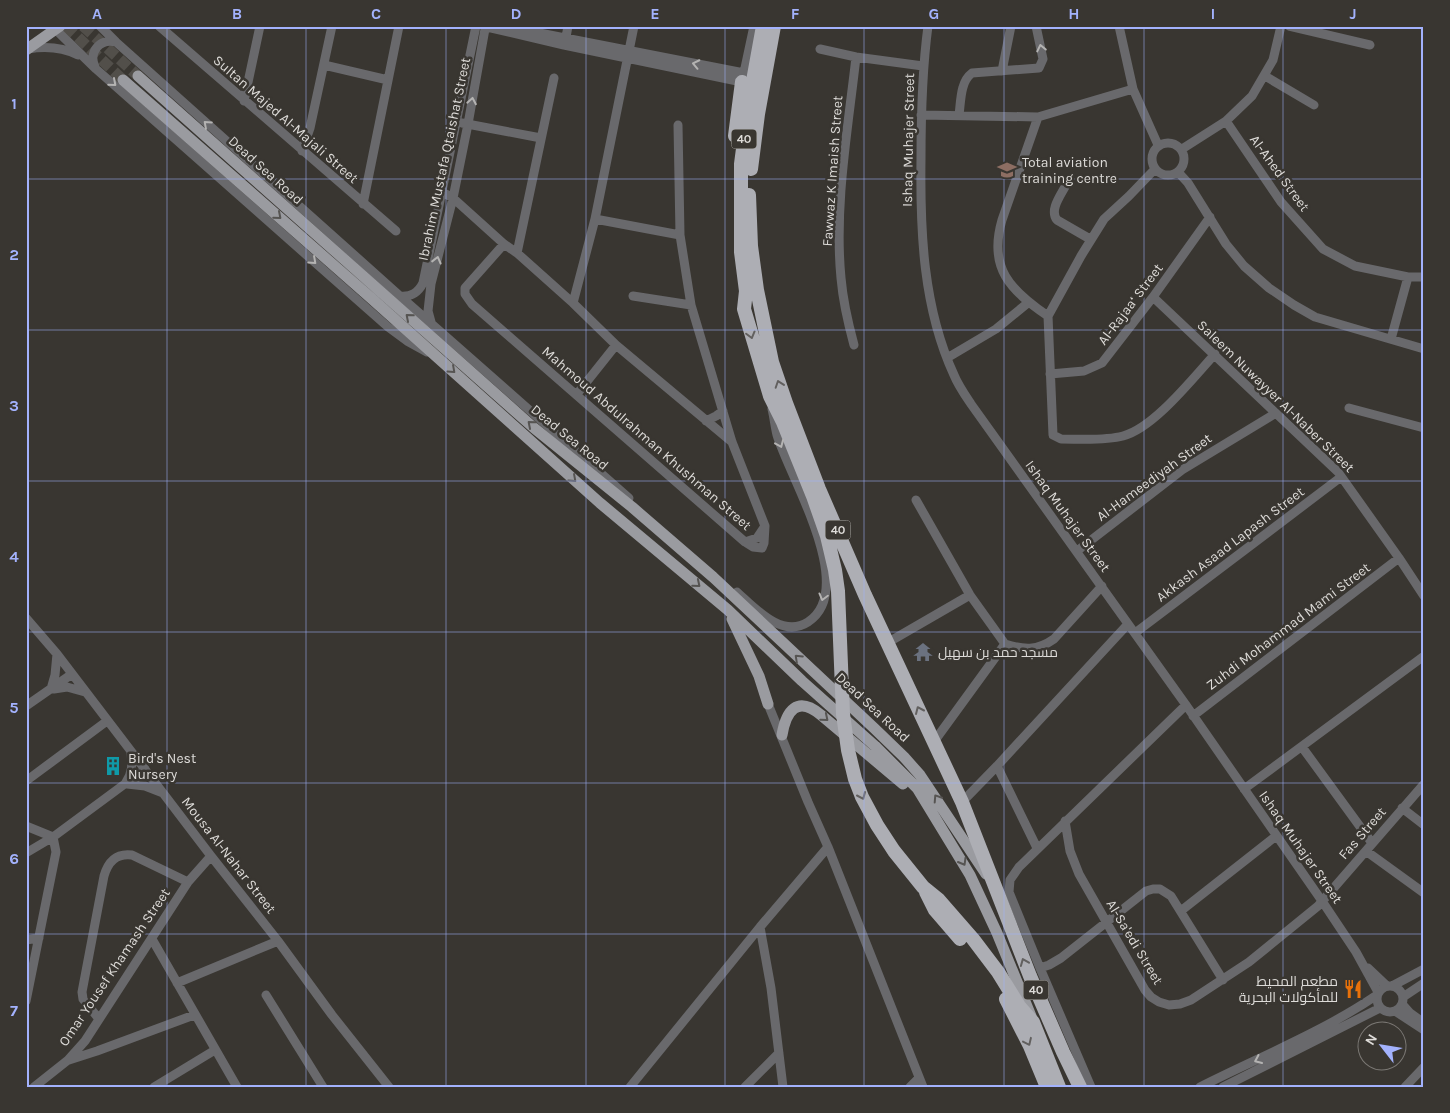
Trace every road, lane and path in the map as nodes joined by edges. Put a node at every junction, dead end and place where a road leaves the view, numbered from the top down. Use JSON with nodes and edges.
{"nodes":[{"id":1,"x":159,"y":26,"type":"edge"},
{"id":2,"x":260,"y":26,"type":"edge"},
{"id":3,"x":332,"y":26,"type":"edge"},
{"id":4,"x":399,"y":26,"type":"edge"},
{"id":5,"x":505,"y":26,"type":"edge"},
{"id":6,"x":568,"y":26,"type":"edge"},
{"id":7,"x":634,"y":26,"type":"edge"},
{"id":8,"x":754,"y":26,"type":"edge"},
{"id":9,"x":764,"y":26,"type":"edge"},
{"id":10,"x":774,"y":26,"type":"edge"},
{"id":11,"x":928,"y":26,"type":"edge"},
{"id":12,"x":1011,"y":26,"type":"edge"},
{"id":13,"x":1036,"y":26,"type":"edge"},
{"id":14,"x":1119,"y":26,"type":"edge"},
{"id":15,"x":1281,"y":26,"type":"edge"},
{"id":16,"x":1289,"y":26,"type":"edge"},
{"id":17,"x":56,"y":27,"type":"edge"},
{"id":18,"x":483,"y":27,"type":"edge"},
{"id":19,"x":104,"y":28,"type":"edge"},
{"id":20,"x":565,"y":41,"type":"junction"},
{"id":21,"x":116,"y":42,"type":"junction"},
{"id":22,"x":1370,"y":45,"type":"dead end"},
{"id":23,"x":27,"y":49,"type":"edge"},
{"id":24,"x":820,"y":49,"type":"dead end"},
{"id":25,"x":628,"y":54,"type":"junction"},
{"id":26,"x":856,"y":57,"type":"junction"},
{"id":27,"x":86,"y":60,"type":"junction"},
{"id":28,"x":324,"y":65,"type":"junction"},
{"id":29,"x":923,"y":66,"type":"junction"},
{"id":30,"x":96,"y":69,"type":"junction"},
{"id":31,"x":1002,"y":71,"type":"junction"},
{"id":32,"x":138,"y":76,"type":"tunnel mouth"},
{"id":33,"x":1265,"y":76,"type":"junction"},
{"id":34,"x":554,"y":78,"type":"dead end"},
{"id":35,"x":743,"y":78,"type":"junction"},
{"id":36,"x":123,"y":80,"type":"tunnel mouth"},
{"id":37,"x":388,"y":80,"type":"junction"},
{"id":38,"x":1133,"y":90,"type":"junction"},
{"id":39,"x":244,"y":101,"type":"junction"},
{"id":40,"x":1314,"y":105,"type":"dead end"},
{"id":41,"x":959,"y":114,"type":"junction"},
{"id":42,"x":921,"y":115,"type":"junction"},
{"id":43,"x":1038,"y":118,"type":"junction"},
{"id":44,"x":1226,"y":121,"type":"junction"},
{"id":45,"x":457,"y":122,"type":"junction"},
{"id":46,"x":468,"y":124,"type":"junction"},
{"id":47,"x":678,"y":125,"type":"dead end"},
{"id":48,"x":541,"y":138,"type":"junction"},
{"id":49,"x":1158,"y":145,"type":"junction"},
{"id":50,"x":1182,"y":149,"type":"junction"},
{"id":51,"x":302,"y":151,"type":"junction"},
{"id":52,"x":1155,"y":169,"type":"junction"},
{"id":53,"x":1178,"y":172,"type":"junction"},
{"id":54,"x":1066,"y":185,"type":"dead end"},
{"id":55,"x":442,"y":192,"type":"junction"},
{"id":56,"x":453,"y":198,"type":"junction"},
{"id":57,"x":363,"y":204,"type":"junction"},
{"id":58,"x":1210,"y":217,"type":"junction"},
{"id":59,"x":595,"y":219,"type":"junction"},
{"id":60,"x":396,"y":232,"type":"dead end"},
{"id":61,"x":680,"y":235,"type":"junction"},
{"id":62,"x":1090,"y":239,"type":"junction"},
{"id":63,"x":504,"y":244,"type":"junction"},
{"id":64,"x":746,"y":249,"type":"junction"},
{"id":65,"x":517,"y":253,"type":"junction"},
{"id":66,"x":1408,"y":276,"type":"junction"},
{"id":67,"x":1424,"y":277,"type":"edge"},
{"id":68,"x":400,"y":296,"type":"junction"},
{"id":69,"x":633,"y":296,"type":"dead end"},
{"id":70,"x":1153,"y":297,"type":"junction"},
{"id":71,"x":1029,"y":302,"type":"junction"},
{"id":72,"x":574,"y":303,"type":"junction"},
{"id":73,"x":691,"y":305,"type":"junction"},
{"id":74,"x":744,"y":308,"type":"junction"},
{"id":75,"x":1048,"y":316,"type":"junction"},
{"id":76,"x":432,"y":324,"type":"junction"},
{"id":77,"x":1391,"y":339,"type":"junction"},
{"id":78,"x":616,"y":345,"type":"junction"},
{"id":79,"x":854,"y":345,"type":"dead end"},
{"id":80,"x":1424,"y":350,"type":"edge"},
{"id":81,"x":1215,"y":354,"type":"junction"},
{"id":82,"x":436,"y":356,"type":"junction"},
{"id":83,"x":947,"y":358,"type":"junction"},
{"id":84,"x":1050,"y":374,"type":"junction"},
{"id":85,"x":577,"y":394,"type":"junction"},
{"id":86,"x":770,"y":396,"type":"junction"},
{"id":87,"x":1349,"y":408,"type":"dead end"},
{"id":88,"x":723,"y":411,"type":"junction"},
{"id":89,"x":1276,"y":413,"type":"junction"},
{"id":90,"x":706,"y":420,"type":"junction"},
{"id":91,"x":1424,"y":428,"type":"edge"},
{"id":92,"x":732,"y":442,"type":"junction"},
{"id":93,"x":1342,"y":476,"type":"junction"},
{"id":94,"x":916,"y":500,"type":"dead end"},
{"id":95,"x":1077,"y":551,"type":"junction"},
{"id":96,"x":1399,"y":558,"type":"junction"},
{"id":97,"x":1102,"y":586,"type":"junction"},
{"id":98,"x":970,"y":595,"type":"junction"},
{"id":99,"x":1424,"y":596,"type":"edge"},
{"id":100,"x":728,"y":610,"type":"junction"},
{"id":101,"x":26,"y":618,"type":"edge"},
{"id":102,"x":1128,"y":624,"type":"junction"},
{"id":103,"x":1135,"y":633,"type":"junction"},
{"id":104,"x":887,"y":643,"type":"junction"},
{"id":105,"x":1005,"y":644,"type":"junction"},
{"id":106,"x":57,"y":654,"type":"junction"},
{"id":107,"x":1424,"y":656,"type":"edge"},
{"id":108,"x":72,"y":674,"type":"junction"},
{"id":109,"x":821,"y":680,"type":"junction"},
{"id":110,"x":802,"y":681,"type":"junction"},
{"id":111,"x":50,"y":690,"type":"junction"},
{"id":112,"x":86,"y":692,"type":"junction"},
{"id":113,"x":768,"y":704,"type":"joint"},
{"id":114,"x":1186,"y":705,"type":"junction"},
{"id":115,"x":26,"y":706,"type":"edge"},
{"id":116,"x":1193,"y":716,"type":"junction"},
{"id":117,"x":108,"y":721,"type":"junction"},
{"id":118,"x":782,"y":735,"type":"junction"},
{"id":119,"x":933,"y":743,"type":"junction"},
{"id":120,"x":1302,"y":747,"type":"junction"},
{"id":121,"x":131,"y":751,"type":"junction"},
{"id":122,"x":997,"y":766,"type":"junction"},
{"id":123,"x":145,"y":769,"type":"junction"},
{"id":124,"x":26,"y":781,"type":"edge"},
{"id":125,"x":1424,"y":784,"type":"edge"},
{"id":126,"x":126,"y":785,"type":"junction"},
{"id":127,"x":1244,"y":789,"type":"junction"},
{"id":128,"x":163,"y":793,"type":"junction"},
{"id":129,"x":962,"y":802,"type":"junction"},
{"id":130,"x":926,"y":806,"type":"junction"},
{"id":131,"x":1402,"y":808,"type":"junction"},
{"id":132,"x":1065,"y":821,"type":"junction"},
{"id":133,"x":1424,"y":825,"type":"edge"},
{"id":134,"x":26,"y":826,"type":"edge"},
{"id":135,"x":53,"y":836,"type":"junction"},
{"id":136,"x":1276,"y":836,"type":"junction"},
{"id":137,"x":1372,"y":843,"type":"junction"},
{"id":138,"x":828,"y":847,"type":"junction"},
{"id":139,"x":1037,"y":848,"type":"junction"},
{"id":140,"x":1366,"y":851,"type":"junction"},
{"id":141,"x":26,"y":853,"type":"edge"},
{"id":142,"x":211,"y":856,"type":"junction"},
{"id":143,"x":188,"y":882,"type":"junction"},
{"id":144,"x":923,"y":887,"type":"junction"},
{"id":145,"x":996,"y":891,"type":"junction"},
{"id":146,"x":1424,"y":893,"type":"edge"},
{"id":147,"x":1322,"y":901,"type":"junction"},
{"id":148,"x":1182,"y":910,"type":"junction"},
{"id":149,"x":1106,"y":922,"type":"junction"},
{"id":150,"x":760,"y":927,"type":"junction"},
{"id":151,"x":39,"y":938,"type":"junction"},
{"id":152,"x":152,"y":939,"type":"junction"},
{"id":153,"x":26,"y":940,"type":"edge"},
{"id":154,"x":278,"y":941,"type":"junction"},
{"id":155,"x":1362,"y":962,"type":"junction"},
{"id":156,"x":1040,"y":968,"type":"junction"},
{"id":157,"x":1424,"y":969,"type":"edge"},
{"id":158,"x":1223,"y":980,"type":"junction"},
{"id":159,"x":1424,"y":982,"type":"edge"},
{"id":160,"x":177,"y":983,"type":"junction"},
{"id":161,"x":1390,"y":986,"type":"junction"},
{"id":162,"x":1378,"y":994,"type":"junction"},
{"id":163,"x":266,"y":995,"type":"dead end"},
{"id":164,"x":1402,"y":1000,"type":"junction"},
{"id":165,"x":26,"y":1001,"type":"edge"},
{"id":166,"x":1380,"y":1008,"type":"junction"},
{"id":167,"x":1395,"y":1011,"type":"junction"},
{"id":168,"x":194,"y":1015,"type":"junction"},
{"id":169,"x":99,"y":1019,"type":"junction"},
{"id":170,"x":1033,"y":1022,"type":"junction"},
{"id":171,"x":1424,"y":1023,"type":"edge"},
{"id":172,"x":1424,"y":1030,"type":"edge"},
{"id":173,"x":216,"y":1050,"type":"junction"},
{"id":174,"x":778,"y":1053,"type":"junction"},
{"id":175,"x":68,"y":1060,"type":"junction"},
{"id":176,"x":1424,"y":1067,"type":"edge"},
{"id":177,"x":921,"y":1082,"type":"edge"},
{"id":178,"x":34,"y":1087,"type":"edge"},
{"id":179,"x":154,"y":1087,"type":"edge"},
{"id":180,"x":237,"y":1087,"type":"edge"},
{"id":181,"x":323,"y":1087,"type":"edge"},
{"id":182,"x":389,"y":1087,"type":"edge"},
{"id":183,"x":630,"y":1087,"type":"edge"},
{"id":184,"x":745,"y":1087,"type":"edge"},
{"id":185,"x":784,"y":1087,"type":"edge"},
{"id":186,"x":910,"y":1087,"type":"edge"},
{"id":187,"x":1047,"y":1087,"type":"edge"},
{"id":188,"x":1060,"y":1087,"type":"edge"},
{"id":189,"x":1080,"y":1087,"type":"edge"},
{"id":190,"x":1091,"y":1087,"type":"edge"},
{"id":191,"x":1200,"y":1087,"type":"edge"},
{"id":192,"x":1222,"y":1087,"type":"edge"},
{"id":193,"x":1405,"y":1087,"type":"edge"}],
"edges":[{"from":1,"to":39,"type":"street","name":"Sultan Majed Al-Majali Street"},
{"from":2,"to":39,"type":"street"},
{"from":3,"to":28,"type":"street"},
{"from":4,"to":37,"type":"street"},
{"from":5,"to":20,"type":"street"},
{"from":6,"to":20,"type":"street"},
{"from":7,"to":25,"type":"street"},
{"from":8,"to":35,"type":"street"},
{"from":9,"to":64,"type":"highway","number":"40"},
{"from":10,"to":64,"type":"highway","number":"40"},
{"from":11,"to":29,"type":"street","name":"Ishaq Muhajer Street"},
{"from":12,"to":31,"type":"street"},
{"from":31,"to":13,"type":"street","one_way":true},
{"from":14,"to":38,"type":"street"},
{"from":15,"to":33,"type":"street"},
{"from":16,"to":22,"type":"street"},
{"from":17,"to":23,"type":"main road"},
{"from":17,"to":27,"type":"street"},
{"from":18,"to":20,"type":"street"},
{"from":18,"to":45,"type":"street","name":"Ibrahim Mustafa Qtaishat Street"},
{"from":46,"to":18,"type":"street","name":"Ibrahim Mustafa Qtaishat Street","one_way":true},
{"from":19,"to":21,"type":"street","name":"Dead Sea Road"},
{"from":20,"to":25,"type":"street"},
{"from":21,"to":30,"type":"street"},
{"from":68,"to":21,"type":"street","name":"Dead Sea Road","one_way":true},
{"from":23,"to":27,"type":"street"},
{"from":24,"to":26,"type":"street"},
{"from":25,"to":35,"type":"street"},
{"from":25,"to":59,"type":"street"},
{"from":26,"to":29,"type":"street"},
{"from":26,"to":79,"type":"street","name":"Fawwaz K Imaish Street"},
{"from":27,"to":30,"type":"street"},
{"from":28,"to":37,"type":"street"},
{"from":28,"to":51,"type":"street"},
{"from":29,"to":42,"type":"street","name":"Ishaq Muhajer Street"},
{"from":30,"to":82,"type":"street","one_way":true},
{"from":31,"to":41,"type":"street"},
{"from":109,"to":32,"type":"main road","name":"Dead Sea Road","one_way":true},
{"from":33,"to":40,"type":"street"},
{"from":33,"to":44,"type":"street"},
{"from":34,"to":48,"type":"street"},
{"from":35,"to":74,"type":"highway"},
{"from":36,"to":82,"type":"main road","one_way":true},
{"from":37,"to":57,"type":"street"},
{"from":38,"to":43,"type":"street"},
{"from":38,"to":49,"type":"street"},
{"from":39,"to":51,"type":"street","name":"Sultan Majed Al-Majali Street"},
{"from":41,"to":42,"type":"street"},
{"from":41,"to":43,"type":"street"},
{"from":42,"to":83,"type":"street","name":"Ishaq Muhajer Street"},
{"from":43,"to":71,"type":"street"},
{"from":44,"to":50,"type":"street"},
{"from":44,"to":66,"type":"street","name":"Al-Ahed Street"},
{"from":45,"to":46,"type":"street"},
{"from":45,"to":55,"type":"street","name":"Ibrahim Mustafa Qtaishat Street"},
{"from":46,"to":48,"type":"street"},
{"from":46,"to":56,"type":"street","name":"Ibrahim Mustafa Qtaishat Street"},
{"from":47,"to":61,"type":"street","name":"Mahmoud Abdulrahman Khushman Street"},
{"from":48,"to":65,"type":"street"},
{"from":49,"to":50,"type":"street"},
{"from":49,"to":52,"type":"street"},
{"from":50,"to":53,"type":"street"},
{"from":51,"to":57,"type":"street","name":"Sultan Majed Al-Majali Street"},
{"from":52,"to":53,"type":"street"},
{"from":52,"to":62,"type":"street"},
{"from":53,"to":58,"type":"street"},
{"from":54,"to":62,"type":"street"},
{"from":55,"to":56,"type":"street"},
{"from":55,"to":68,"type":"street","name":"Ibrahim Mustafa Qtaishat Street"},
{"from":56,"to":63,"type":"street"},
{"from":76,"to":56,"type":"street","name":"Ibrahim Mustafa Qtaishat Street","one_way":true},
{"from":57,"to":60,"type":"street","name":"Sultan Majed Al-Majali Street"},
{"from":58,"to":70,"type":"street","name":"Al-Rajaa‘ Street"},
{"from":58,"to":77,"type":"street"},
{"from":59,"to":61,"type":"street"},
{"from":59,"to":72,"type":"street"},
{"from":61,"to":73,"type":"street","name":"Mahmoud Abdulrahman Khushman Street"},
{"from":62,"to":75,"type":"street"},
{"from":63,"to":65,"type":"street"},
{"from":63,"to":85,"type":"street","name":"Mahmoud Abdulrahman Khushman Street"},
{"from":64,"to":74,"type":"highway","number":"40"},
{"from":104,"to":64,"type":"highway","number":"40","one_way":true},
{"from":65,"to":72,"type":"street"},
{"from":66,"to":67,"type":"street","name":"Al-Ahed Street"},
{"from":66,"to":77,"type":"street"},
{"from":68,"to":76,"type":"street","name":"Dead Sea Road"},
{"from":69,"to":73,"type":"street"},
{"from":70,"to":81,"type":"street","name":"Saleem Nuwayyer Al-Naber Street"},
{"from":70,"to":84,"type":"street","name":"Al-Rajaa‘ Street"},
{"from":71,"to":75,"type":"street"},
{"from":71,"to":83,"type":"street"},
{"from":72,"to":78,"type":"street"},
{"from":73,"to":88,"type":"street","name":"Mahmoud Abdulrahman Khushman Street"},
{"from":74,"to":86,"type":"highway","number":"40","one_way":true},
{"from":75,"to":84,"type":"street"},
{"from":86,"to":76,"type":"street","name":"Dead Sea Road","one_way":true},
{"from":77,"to":80,"type":"street"},
{"from":78,"to":85,"type":"street"},
{"from":78,"to":90,"type":"street"},
{"from":81,"to":84,"type":"street"},
{"from":81,"to":89,"type":"street","name":"Saleem Nuwayyer Al-Naber Street"},
{"from":82,"to":100,"type":"main road","one_way":true},
{"from":83,"to":95,"type":"street","name":"Ishaq Muhajer Street"},
{"from":85,"to":92,"type":"street","name":"Mahmoud Abdulrahman Khushman Street"},
{"from":86,"to":144,"type":"highway","number":"40","one_way":true},
{"from":87,"to":91,"type":"street"},
{"from":88,"to":90,"type":"street"},
{"from":88,"to":92,"type":"street","name":"Mahmoud Abdulrahman Khushman Street"},
{"from":89,"to":93,"type":"street","name":"Saleem Nuwayyer Al-Naber Street"},
{"from":89,"to":95,"type":"street","name":"Al-Hameediyah Street"},
{"from":90,"to":92,"type":"street"},
{"from":93,"to":96,"type":"street","name":"Saleem Nuwayyer Al-Naber Street"},
{"from":93,"to":103,"type":"street","name":"Akkash Asaad Lapash Street"},
{"from":94,"to":98,"type":"street"},
{"from":95,"to":97,"type":"street","name":"Ishaq Muhajer Street"},
{"from":96,"to":99,"type":"street","name":"Saleem Nuwayyer Al-Naber Street"},
{"from":96,"to":116,"type":"street","name":"Zuhdi Mohammad Mami Street"},
{"from":97,"to":102,"type":"street","name":"Ishaq Muhajer Street"},
{"from":97,"to":105,"type":"street"},
{"from":98,"to":104,"type":"street"},
{"from":98,"to":105,"type":"street"},
{"from":100,"to":110,"type":"main road"},
{"from":100,"to":113,"type":"main road"},
{"from":101,"to":106,"type":"street","name":"Mousa Al-Nahar Street"},
{"from":102,"to":103,"type":"street","name":"Ishaq Muhajer Street"},
{"from":102,"to":122,"type":"street"},
{"from":103,"to":114,"type":"street","name":"Ishaq Muhajer Street"},
{"from":119,"to":104,"type":"highway","number":"40","one_way":true},
{"from":105,"to":119,"type":"street"},
{"from":106,"to":108,"type":"street","name":"Mousa Al-Nahar Street"},
{"from":106,"to":111,"type":"street"},
{"from":107,"to":120,"type":"street"},
{"from":108,"to":111,"type":"street"},
{"from":108,"to":112,"type":"street","name":"Mousa Al-Nahar Street"},
{"from":109,"to":110,"type":"main road"},
{"from":145,"to":109,"type":"main road","name":"Dead Sea Road","one_way":true},
{"from":110,"to":130,"type":"main road"},
{"from":111,"to":112,"type":"street"},
{"from":111,"to":115,"type":"street"},
{"from":112,"to":117,"type":"street","name":"Mousa Al-Nahar Street"},
{"from":113,"to":118,"type":"street"},
{"from":114,"to":116,"type":"street","name":"Ishaq Muhajer Street"},
{"from":114,"to":132,"type":"street"},
{"from":116,"to":127,"type":"street","name":"Ishaq Muhajer Street"},
{"from":117,"to":121,"type":"street","name":"Mousa Al-Nahar Street"},
{"from":117,"to":124,"type":"street"},
{"from":118,"to":130,"type":"main road","one_way":true},
{"from":118,"to":138,"type":"street"},
{"from":119,"to":129,"type":"highway","number":"40"},
{"from":120,"to":127,"type":"street"},
{"from":120,"to":137,"type":"street"},
{"from":121,"to":123,"type":"street","name":"Mousa Al-Nahar Street"},
{"from":121,"to":126,"type":"street"},
{"from":122,"to":129,"type":"street"},
{"from":122,"to":139,"type":"street"},
{"from":123,"to":126,"type":"street"},
{"from":123,"to":128,"type":"street","name":"Mousa Al-Nahar Street"},
{"from":125,"to":131,"type":"street","name":"Fas Street"},
{"from":126,"to":128,"type":"street"},
{"from":126,"to":135,"type":"street"},
{"from":127,"to":136,"type":"street","name":"Ishaq Muhajer Street"},
{"from":128,"to":142,"type":"street","name":"Mousa Al-Nahar Street"},
{"from":129,"to":145,"type":"highway","number":"40"},
{"from":130,"to":170,"type":"main road","one_way":true},
{"from":131,"to":133,"type":"street"},
{"from":131,"to":137,"type":"street","name":"Fas Street"},
{"from":132,"to":139,"type":"street"},
{"from":132,"to":149,"type":"street","name":"Al-Sa'edi Street"},
{"from":134,"to":135,"type":"street"},
{"from":135,"to":141,"type":"street"},
{"from":135,"to":151,"type":"street"},
{"from":136,"to":147,"type":"street","name":"Ishaq Muhajer Street"},
{"from":136,"to":148,"type":"street"},
{"from":137,"to":140,"type":"street","name":"Fas Street"},
{"from":138,"to":150,"type":"street"},
{"from":138,"to":177,"type":"street"},
{"from":139,"to":156,"type":"street"},
{"from":140,"to":146,"type":"street"},
{"from":140,"to":147,"type":"street","name":"Fas Street"},
{"from":142,"to":143,"type":"street","name":"Omar Yousef Khamash Street"},
{"from":142,"to":154,"type":"street","name":"Mousa Al-Nahar Street"},
{"from":143,"to":152,"type":"street","name":"Omar Yousef Khamash Street"},
{"from":143,"to":169,"type":"street"},
{"from":144,"to":170,"type":"highway","number":"40"},
{"from":144,"to":187,"type":"highway","one_way":true},
{"from":189,"to":145,"type":"highway","number":"40","one_way":true},
{"from":147,"to":155,"type":"street","name":"Ishaq Muhajer Street"},
{"from":147,"to":158,"type":"street","name":"Al-Sa'edi Street"},
{"from":148,"to":149,"type":"street"},
{"from":148,"to":158,"type":"street"},
{"from":149,"to":156,"type":"street"},
{"from":149,"to":158,"type":"street","name":"Al-Sa'edi Street"},
{"from":150,"to":174,"type":"street"},
{"from":150,"to":183,"type":"street"},
{"from":151,"to":153,"type":"street"},
{"from":151,"to":165,"type":"street"},
{"from":152,"to":160,"type":"street"},
{"from":152,"to":169,"type":"street","name":"Omar Yousef Khamash Street"},
{"from":154,"to":160,"type":"street"},
{"from":154,"to":182,"type":"street","name":"Mousa Al-Nahar Street"},
{"from":155,"to":161,"type":"street","name":"Ishaq Muhajer Street"},
{"from":155,"to":162,"type":"street","name":"Ishaq Muhajer Street"},
{"from":156,"to":190,"type":"street"},
{"from":157,"to":161,"type":"street"},
{"from":159,"to":164,"type":"street"},
{"from":160,"to":168,"type":"street"},
{"from":161,"to":162,"type":"street"},
{"from":161,"to":164,"type":"street"},
{"from":162,"to":166,"type":"street"},
{"from":162,"to":191,"type":"street","one_way":true},
{"from":163,"to":181,"type":"street"},
{"from":164,"to":167,"type":"street"},
{"from":164,"to":171,"type":"street"},
{"from":166,"to":167,"type":"street"},
{"from":166,"to":192,"type":"street"},
{"from":167,"to":172,"type":"street"},
{"from":168,"to":173,"type":"street"},
{"from":168,"to":175,"type":"street"},
{"from":169,"to":175,"type":"street","name":"Omar Yousef Khamash Street"},
{"from":170,"to":188,"type":"highway","number":"40"},
{"from":173,"to":179,"type":"street"},
{"from":173,"to":180,"type":"street"},
{"from":174,"to":184,"type":"street"},
{"from":174,"to":185,"type":"street"},
{"from":175,"to":178,"type":"street","name":"Omar Yousef Khamash Street"},
{"from":176,"to":193,"type":"street"},
{"from":177,"to":186,"type":"street"}]}
